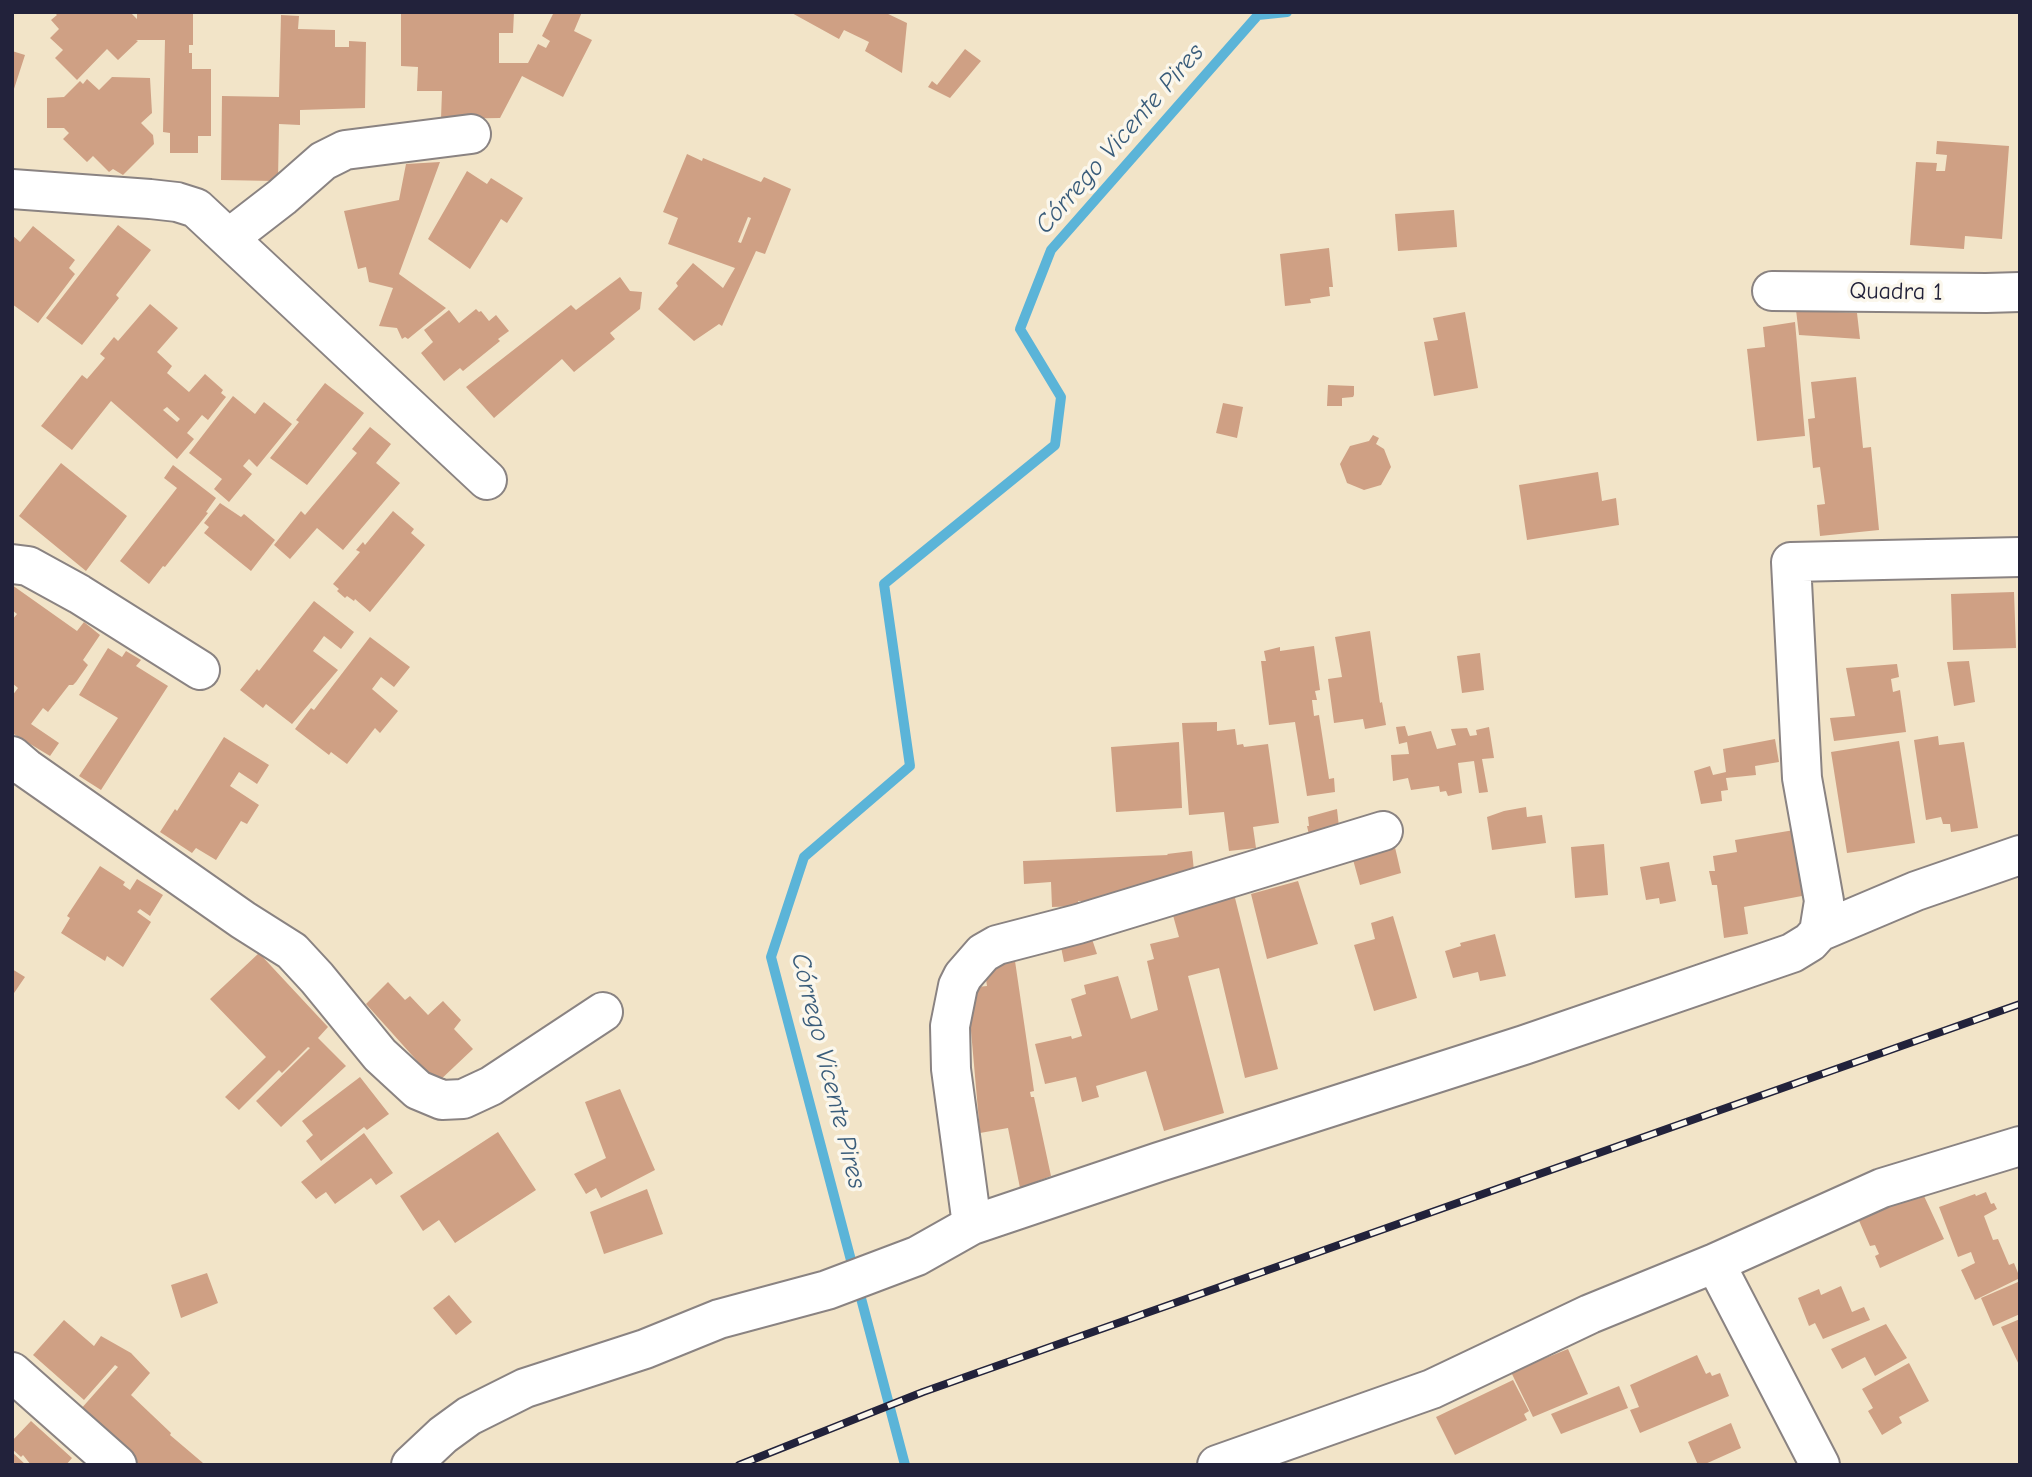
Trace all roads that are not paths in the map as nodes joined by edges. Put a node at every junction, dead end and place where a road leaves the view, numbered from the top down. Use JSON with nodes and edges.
{"nodes":[{"id":1,"x":471,"y":134,"type":"dead end"},
{"id":2,"x":12,"y":189,"type":"edge"},
{"id":3,"x":229,"y":238,"type":"junction"},
{"id":4,"x":1772,"y":291,"type":"dead end"},
{"id":5,"x":2020,"y":292,"type":"edge"},
{"id":6,"x":487,"y":480,"type":"dead end"},
{"id":7,"x":2020,"y":557,"type":"edge"},
{"id":8,"x":12,"y":564,"type":"edge"},
{"id":9,"x":200,"y":670,"type":"dead end"},
{"id":10,"x":12,"y":756,"type":"edge"},
{"id":11,"x":1383,"y":831,"type":"dead end"},
{"id":12,"x":2020,"y":855,"type":"edge"},
{"id":13,"x":1819,"y":932,"type":"junction"},
{"id":14,"x":603,"y":1012,"type":"dead end"},
{"id":15,"x":2020,"y":1146,"type":"edge"},
{"id":16,"x":972,"y":1225,"type":"junction"},
{"id":17,"x":1715,"y":1263,"type":"junction"},
{"id":18,"x":12,"y":1372,"type":"edge"},
{"id":19,"x":117,"y":1465,"type":"edge"},
{"id":20,"x":411,"y":1465,"type":"edge"},
{"id":21,"x":1217,"y":1465,"type":"edge"},
{"id":22,"x":1820,"y":1465,"type":"edge"}],
"edges":[{"from":1,"to":3,"type":"street"},
{"from":2,"to":3,"type":"street"},
{"from":3,"to":6,"type":"street"},
{"from":4,"to":5,"type":"street","name":"Quadra 1"},
{"from":7,"to":13,"type":"street"},
{"from":8,"to":9,"type":"street"},
{"from":10,"to":14,"type":"street"},
{"from":11,"to":16,"type":"street"},
{"from":12,"to":13,"type":"street"},
{"from":13,"to":16,"type":"street"},
{"from":15,"to":17,"type":"street"},
{"from":16,"to":20,"type":"street"},
{"from":17,"to":21,"type":"street"},
{"from":17,"to":22,"type":"street"},
{"from":18,"to":19,"type":"street"}]}
